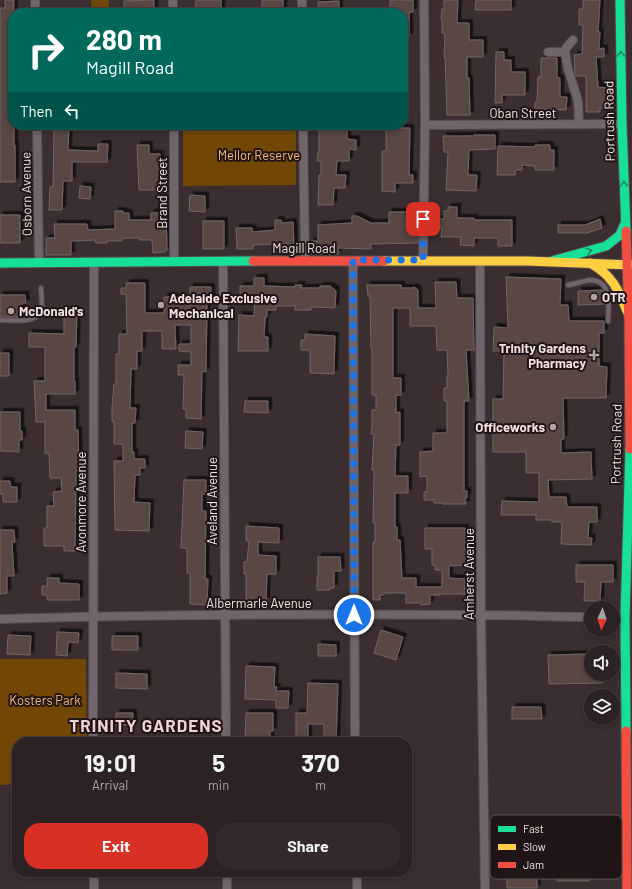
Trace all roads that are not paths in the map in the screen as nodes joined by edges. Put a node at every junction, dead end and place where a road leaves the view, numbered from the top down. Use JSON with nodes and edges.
{"nodes":[{"id":1,"x":424,"y":0,"type":"edge"},
{"id":2,"x":620,"y":0,"type":"edge"},
{"id":3,"x":573,"y":40,"type":"dead end"},
{"id":4,"x":548,"y":52,"type":"dead end"},
{"id":5,"x":565,"y":52,"type":"junction"},
{"id":6,"x":579,"y":124,"type":"junction"},
{"id":7,"x":622,"y":124,"type":"junction"},
{"id":8,"x":425,"y":125,"type":"junction"},
{"id":9,"x":37,"y":130,"type":"edge"},
{"id":10,"x":174,"y":130,"type":"edge"},
{"id":11,"x":303,"y":130,"type":"edge"},
{"id":12,"x":625,"y":223,"type":"junction"},
{"id":13,"x":305,"y":260,"type":"junction"},
{"id":14,"x":353,"y":260,"type":"junction"},
{"id":15,"x":423,"y":260,"type":"junction"},
{"id":16,"x":480,"y":260,"type":"junction"},
{"id":17,"x":174,"y":261,"type":"junction"},
{"id":18,"x":223,"y":261,"type":"junction"},
{"id":19,"x":552,"y":261,"type":"junction"},
{"id":20,"x":94,"y":262,"type":"junction"},
{"id":21,"x":587,"y":262,"type":"junction"},
{"id":22,"x":0,"y":263,"type":"edge"},
{"id":23,"x":39,"y":263,"type":"junction"},
{"id":24,"x":630,"y":265,"type":"edge"},
{"id":25,"x":568,"y":285,"type":"dead end"},
{"id":26,"x":41,"y":288,"type":"dead end"},
{"id":27,"x":629,"y":316,"type":"junction"},
{"id":28,"x":0,"y":320,"type":"edge"},
{"id":29,"x":608,"y":321,"type":"dead end"},
{"id":30,"x":632,"y":607,"type":"edge"},
{"id":31,"x":354,"y":615,"type":"junction"},
{"id":32,"x":481,"y":615,"type":"junction"},
{"id":33,"x":92,"y":616,"type":"junction"},
{"id":34,"x":225,"y":616,"type":"junction"},
{"id":35,"x":584,"y":617,"type":"edge"},
{"id":36,"x":620,"y":617,"type":"edge"},
{"id":37,"x":625,"y":617,"type":"junction"},
{"id":38,"x":0,"y":619,"type":"edge"},
{"id":39,"x":632,"y":628,"type":"edge"},
{"id":40,"x":93,"y":737,"type":"edge"},
{"id":41,"x":226,"y":737,"type":"edge"},
{"id":42,"x":355,"y":737,"type":"edge"},
{"id":43,"x":629,"y":831,"type":"edge"},
{"id":44,"x":94,"y":877,"type":"edge"},
{"id":45,"x":227,"y":877,"type":"edge"},
{"id":46,"x":356,"y":877,"type":"edge"},
{"id":47,"x":94,"y":889,"type":"edge"},
{"id":48,"x":227,"y":889,"type":"edge"},
{"id":49,"x":357,"y":889,"type":"edge"},
{"id":50,"x":485,"y":889,"type":"edge"},
{"id":51,"x":627,"y":889,"type":"edge"}],
"edges":[{"from":1,"to":8,"type":"street"},
{"from":7,"to":2,"type":"main road","name":"Portrush Road","one_way":true},
{"from":3,"to":5,"type":"street"},
{"from":4,"to":5,"type":"street"},
{"from":5,"to":6,"type":"street"},
{"from":6,"to":7,"type":"street","name":"Oban Street"},
{"from":6,"to":8,"type":"street","name":"Oban Street"},
{"from":12,"to":7,"type":"main road","name":"Portrush Road","one_way":true},
{"from":8,"to":15,"type":"street"},
{"from":9,"to":23,"type":"street","name":"Osborn Avenue"},
{"from":10,"to":17,"type":"street","name":"Brand Street"},
{"from":11,"to":13,"type":"street"},
{"from":19,"to":12,"type":"main road","one_way":true},
{"from":12,"to":24,"type":"main road","name":"Portrush Road"},
{"from":13,"to":14,"type":"main road","name":"Magill Road"},
{"from":13,"to":18,"type":"main road","name":"Magill Road"},
{"from":14,"to":15,"type":"main road","name":"Magill Road"},
{"from":14,"to":31,"type":"street"},
{"from":15,"to":16,"type":"main road","name":"Magill Road"},
{"from":16,"to":19,"type":"main road","name":"Magill Road"},
{"from":16,"to":32,"type":"street","name":"Amherst Avenue"},
{"from":17,"to":18,"type":"main road","name":"Magill Road"},
{"from":17,"to":20,"type":"main road","name":"Magill Road"},
{"from":18,"to":34,"type":"street","name":"Aveland Avenue"},
{"from":19,"to":21,"type":"main road","name":"Magill Road"},
{"from":20,"to":23,"type":"main road","name":"Magill Road"},
{"from":20,"to":33,"type":"street","name":"Avonmore Avenue"},
{"from":21,"to":24,"type":"main road","name":"Magill Road"},
{"from":21,"to":27,"type":"main road"},
{"from":22,"to":23,"type":"main road","name":"Magill Road"},
{"from":24,"to":27,"type":"main road","name":"Portrush Road"},
{"from":25,"to":29,"type":"lane"},
{"from":26,"to":28,"type":"lane"},
{"from":27,"to":37,"type":"main road","name":"Portrush Road"},
{"from":30,"to":37,"type":"main road"},
{"from":31,"to":32,"type":"street","name":"Albermarle Avenue"},
{"from":31,"to":34,"type":"street","name":"Albermarle Avenue"},
{"from":31,"to":42,"type":"street"},
{"from":32,"to":35,"type":"street","name":"Albermarle Avenue"},
{"from":32,"to":50,"type":"street","name":"Amherst Avenue"},
{"from":33,"to":34,"type":"street","name":"Albermarle Avenue"},
{"from":33,"to":38,"type":"street","name":"Albermarle Avenue"},
{"from":33,"to":40,"type":"street","name":"Avonmore Avenue"},
{"from":34,"to":41,"type":"street","name":"Aveland Avenue"},
{"from":36,"to":37,"type":"street"},
{"from":37,"to":39,"type":"main road"},
{"from":37,"to":43,"type":"main road","name":"Portrush Road"},
{"from":43,"to":51,"type":"main road","name":"Portrush Road"},
{"from":44,"to":47,"type":"street"},
{"from":45,"to":48,"type":"street"},
{"from":46,"to":49,"type":"street"}]}
